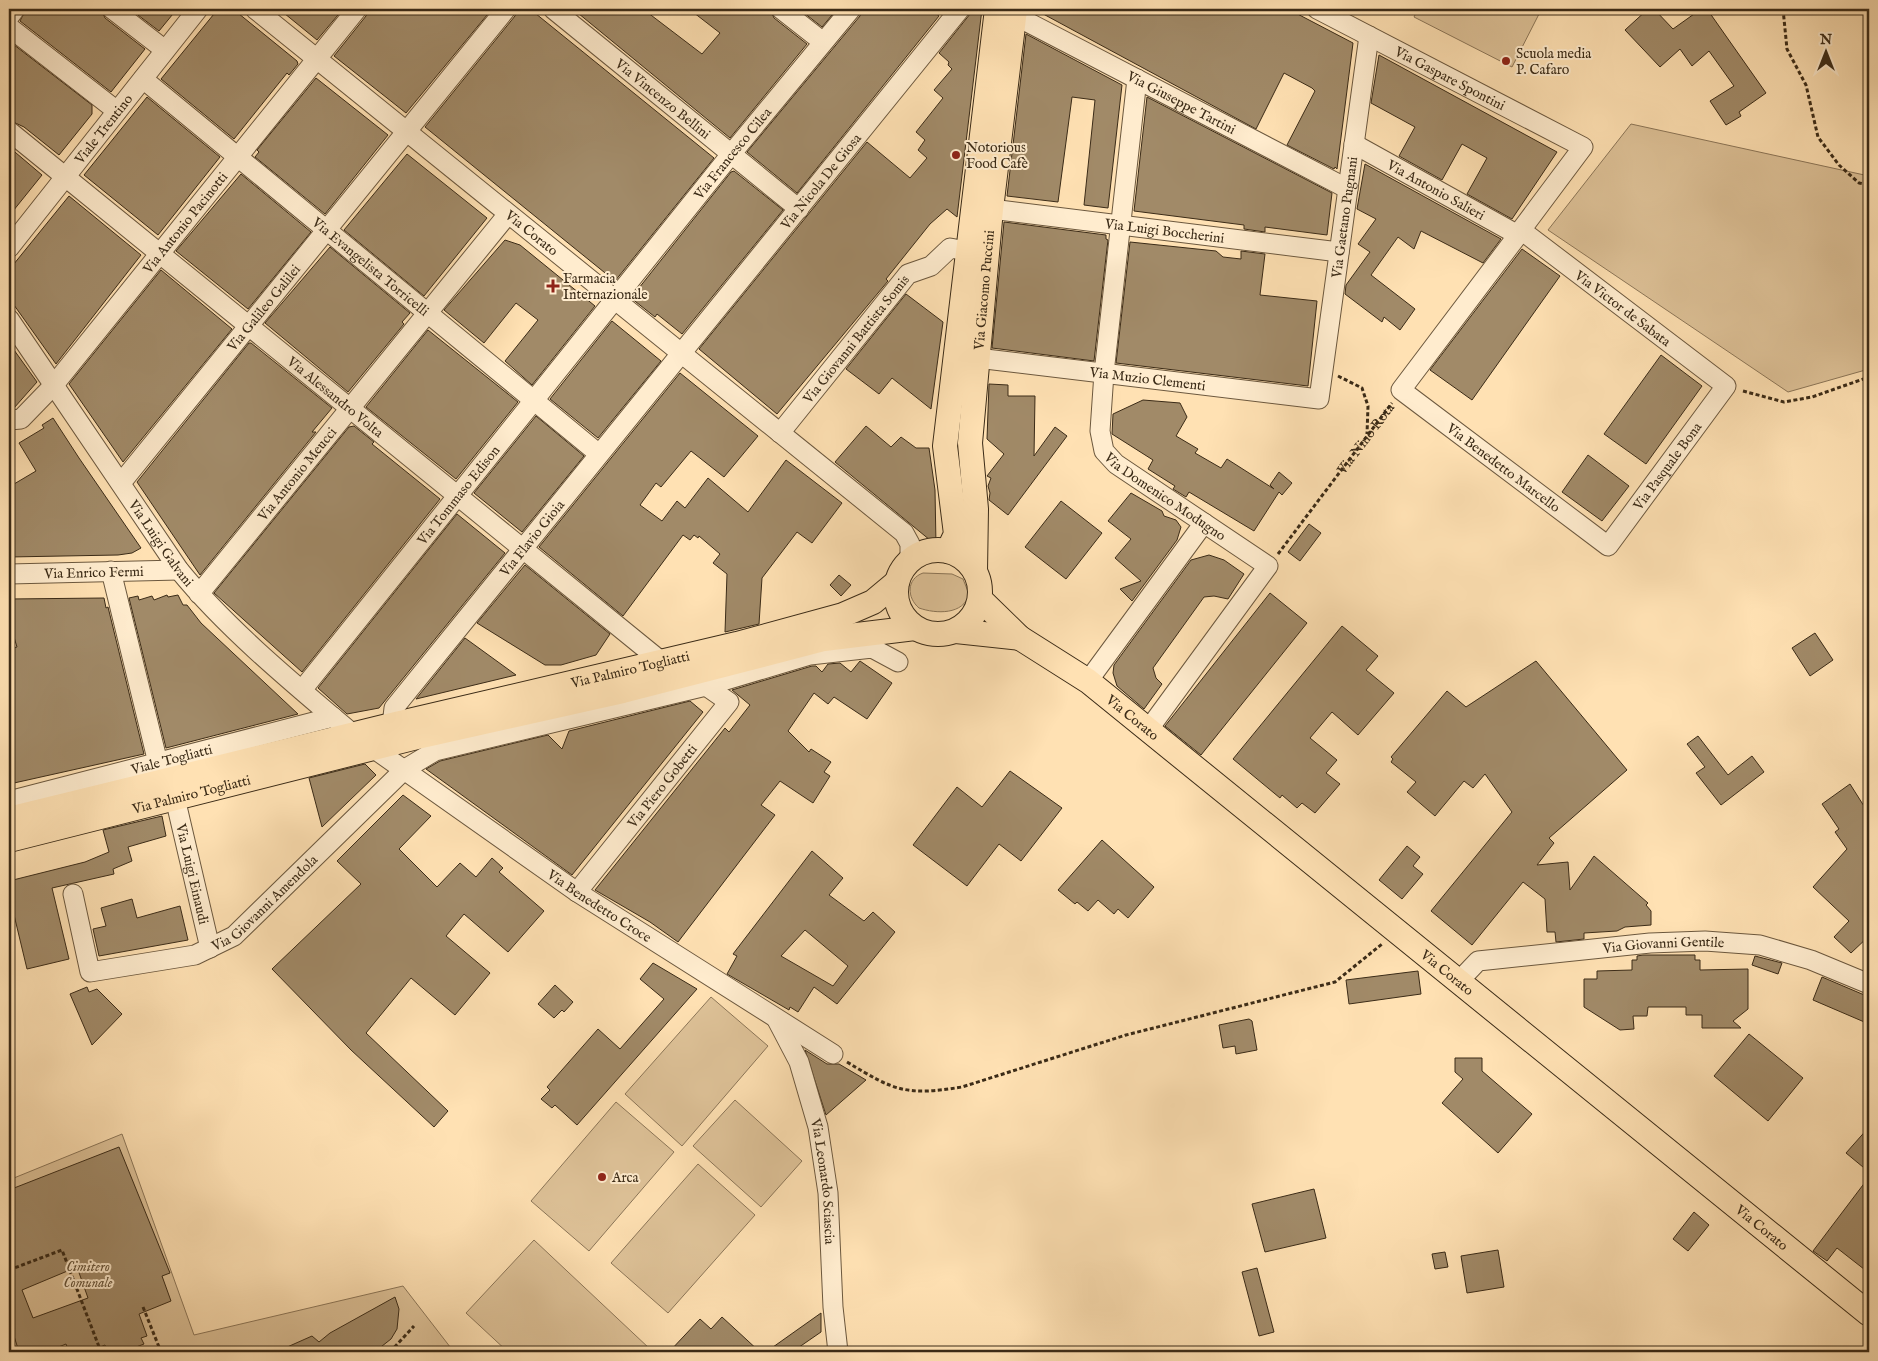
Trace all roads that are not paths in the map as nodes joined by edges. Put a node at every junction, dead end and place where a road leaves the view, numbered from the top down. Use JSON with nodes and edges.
{"nodes":[{"id":1,"x":15,"y":9,"type":"edge"},
{"id":2,"x":112,"y":9,"type":"edge"},
{"id":3,"x":198,"y":9,"type":"edge"},
{"id":4,"x":254,"y":9,"type":"edge"},
{"id":5,"x":356,"y":9,"type":"edge"},
{"id":6,"x":506,"y":9,"type":"edge"},
{"id":7,"x":553,"y":9,"type":"edge"},
{"id":8,"x":782,"y":9,"type":"edge"},
{"id":9,"x":851,"y":9,"type":"edge"},
{"id":10,"x":960,"y":9,"type":"edge"},
{"id":11,"x":1316,"y":9,"type":"edge"},
{"id":12,"x":1009,"y":11,"type":"edge"},
{"id":13,"x":9,"y":17,"type":"edge"},
{"id":14,"x":9,"y":27,"type":"edge"},
{"id":15,"x":1369,"y":36,"type":"junction"},
{"id":16,"x":823,"y":42,"type":"junction"},
{"id":17,"x":165,"y":50,"type":"junction"},
{"id":18,"x":317,"y":59,"type":"junction"},
{"id":19,"x":143,"y":79,"type":"junction"},
{"id":20,"x":1137,"y":79,"type":"junction"},
{"id":21,"x":117,"y":111,"type":"junction"},
{"id":22,"x":9,"y":131,"type":"edge"},
{"id":23,"x":406,"y":132,"type":"junction"},
{"id":24,"x":1354,"y":144,"type":"junction"},
{"id":25,"x":1583,"y":147,"type":"joint"},
{"id":26,"x":732,"y":153,"type":"junction"},
{"id":27,"x":236,"y":157,"type":"junction"},
{"id":28,"x":65,"y":177,"type":"junction"},
{"id":29,"x":1348,"y":189,"type":"junction"},
{"id":30,"x":799,"y":209,"type":"junction"},
{"id":31,"x":991,"y":209,"type":"junction"},
{"id":32,"x":508,"y":214,"type":"junction"},
{"id":33,"x":1120,"y":225,"type":"junction"},
{"id":34,"x":326,"y":231,"type":"junction"},
{"id":35,"x":1519,"y":232,"type":"junction"},
{"id":36,"x":9,"y":248,"type":"edge"},
{"id":37,"x":968,"y":251,"type":"junction"},
{"id":38,"x":1339,"y":252,"type":"junction"},
{"id":39,"x":159,"y":253,"type":"junction"},
{"id":40,"x":615,"y":300,"type":"junction"},
{"id":41,"x":428,"y":313,"type":"junction"},
{"id":42,"x":9,"y":319,"type":"edge"},
{"id":43,"x":248,"y":326,"type":"junction"},
{"id":44,"x":682,"y":355,"type":"junction"},
{"id":45,"x":977,"y":358,"type":"junction"},
{"id":46,"x":1104,"y":374,"type":"junction"},
{"id":47,"x":53,"y":386,"type":"junction"},
{"id":48,"x":1726,"y":386,"type":"joint"},
{"id":49,"x":1401,"y":390,"type":"joint"},
{"id":50,"x":1319,"y":399,"type":"joint"},
{"id":51,"x":535,"y":401,"type":"junction"},
{"id":52,"x":350,"y":408,"type":"junction"},
{"id":53,"x":9,"y":420,"type":"edge"},
{"id":54,"x":780,"y":433,"type":"junction"},
{"id":55,"x":599,"y":454,"type":"junction"},
{"id":56,"x":121,"y":483,"type":"junction"},
{"id":57,"x":458,"y":496,"type":"junction"},
{"id":58,"x":1204,"y":523,"type":"junction"},
{"id":59,"x":1608,"y":546,"type":"joint"},
{"id":60,"x":522,"y":548,"type":"junction"},
{"id":61,"x":948,"y":551,"type":"junction"},
{"id":62,"x":910,"y":561,"type":"junction"},
{"id":63,"x":179,"y":570,"type":"junction"},
{"id":64,"x":111,"y":572,"type":"junction"},
{"id":65,"x":975,"y":572,"type":"junction"},
{"id":66,"x":9,"y":574,"type":"edge"},
{"id":67,"x":897,"y":582,"type":"junction"},
{"id":68,"x":199,"y":594,"type":"junction"},
{"id":69,"x":980,"y":599,"type":"junction"},
{"id":70,"x":915,"y":628,"type":"junction"},
{"id":71,"x":956,"y":631,"type":"junction"},
{"id":72,"x":1020,"y":638,"type":"junction"},
{"id":73,"x":662,"y":662,"type":"junction"},
{"id":74,"x":898,"y":662,"type":"dead end"},
{"id":75,"x":1088,"y":681,"type":"junction"},
{"id":76,"x":706,"y":686,"type":"junction"},
{"id":77,"x":302,"y":690,"type":"junction"},
{"id":78,"x":333,"y":717,"type":"junction"},
{"id":79,"x":392,"y":725,"type":"junction"},
{"id":80,"x":1148,"y":730,"type":"junction"},
{"id":81,"x":353,"y":734,"type":"junction"},
{"id":82,"x":373,"y":748,"type":"junction"},
{"id":83,"x":158,"y":763,"type":"junction"},
{"id":84,"x":405,"y":769,"type":"junction"},
{"id":85,"x":175,"y":798,"type":"junction"},
{"id":86,"x":9,"y":804,"type":"edge"},
{"id":87,"x":9,"y":840,"type":"edge"},
{"id":88,"x":577,"y":892,"type":"junction"},
{"id":89,"x":73,"y":894,"type":"dead end"},
{"id":90,"x":210,"y":948,"type":"junction"},
{"id":91,"x":1459,"y":982,"type":"junction"},
{"id":92,"x":1869,"y":984,"type":"edge"},
{"id":93,"x":776,"y":1019,"type":"junction"},
{"id":94,"x":833,"y":1054,"type":"road end"},
{"id":95,"x":1869,"y":1314,"type":"edge"},
{"id":96,"x":838,"y":1352,"type":"edge"}],
"edges":[{"from":1,"to":13,"type":"street"},
{"from":2,"to":17,"type":"street"},
{"from":3,"to":17,"type":"street","name":"Viale Trentino"},
{"from":4,"to":18,"type":"street","name":"Via Corato"},
{"from":5,"to":18,"type":"street","name":"Via Antonio Pacinotti"},
{"from":6,"to":23,"type":"street","name":"Via Galileo Galilei"},
{"from":7,"to":26,"type":"street","name":"Via Vincenzo Bellini"},
{"from":8,"to":16,"type":"street"},
{"from":9,"to":16,"type":"street","name":"Via Francesco Cilea"},
{"from":10,"to":30,"type":"street","name":"Via Nicola De Giosa"},
{"from":11,"to":15,"type":"street","name":"Via Gaspare Spontini"},
{"from":12,"to":20,"type":"street","name":"Via Giuseppe Tartini"},
{"from":12,"to":31,"type":"main road","name":"Via Giacomo Puccini"},
{"from":12,"to":37,"type":"main road","name":"Via Giacomo Puccini"},
{"from":14,"to":21,"type":"street"},
{"from":15,"to":24,"type":"street","name":"Via Gaetano Pugnani"},
{"from":15,"to":25,"type":"street","name":"Via Gaspare Spontini"},
{"from":16,"to":26,"type":"street","name":"Via Francesco Cilea"},
{"from":17,"to":19,"type":"street","name":"Viale Trentino"},
{"from":18,"to":23,"type":"street","name":"Via Corato"},
{"from":18,"to":27,"type":"street","name":"Via Antonio Pacinotti"},
{"from":19,"to":21,"type":"street","name":"Viale Trentino"},
{"from":19,"to":27,"type":"street","name":"Via Evangelista Torricelli"},
{"from":20,"to":29,"type":"street","name":"Via Giuseppe Tartini"},
{"from":20,"to":33,"type":"street","name":"Via Domenico Modugno"},
{"from":21,"to":28,"type":"street","name":"Viale Trentino"},
{"from":22,"to":28,"type":"street","name":"Via Alessandro Volta"},
{"from":23,"to":32,"type":"street","name":"Via Corato"},
{"from":23,"to":34,"type":"street","name":"Via Galileo Galilei"},
{"from":24,"to":29,"type":"street","name":"Via Gaetano Pugnani"},
{"from":24,"to":35,"type":"street","name":"Via Antonio Salieri"},
{"from":25,"to":35,"type":"street","name":"Via Nino Rota"},
{"from":26,"to":30,"type":"street","name":"Via Vincenzo Bellini"},
{"from":26,"to":40,"type":"street","name":"Via Francesco Cilea"},
{"from":27,"to":34,"type":"street","name":"Via Evangelista Torricelli"},
{"from":27,"to":39,"type":"street","name":"Via Antonio Pacinotti"},
{"from":28,"to":36,"type":"street","name":"Viale Trentino"},
{"from":28,"to":39,"type":"street","name":"Via Alessandro Volta"},
{"from":29,"to":38,"type":"street","name":"Via Gaetano Pugnani"},
{"from":30,"to":44,"type":"street","name":"Via Nicola De Giosa"},
{"from":31,"to":33,"type":"street","name":"Via Luigi Boccherini"},
{"from":31,"to":45,"type":"main road","name":"Via Giacomo Puccini"},
{"from":32,"to":40,"type":"street","name":"Via Corato"},
{"from":32,"to":41,"type":"street","name":"Via Antonio Meucci"},
{"from":33,"to":38,"type":"street","name":"Via Luigi Boccherini"},
{"from":33,"to":46,"type":"street","name":"Via Domenico Modugno"},
{"from":34,"to":41,"type":"street","name":"Via Evangelista Torricelli"},
{"from":34,"to":43,"type":"street","name":"Via Galileo Galilei"},
{"from":35,"to":48,"type":"street","name":"Via Victor de Sabata"},
{"from":35,"to":49,"type":"street","name":"Via Nino Rota"},
{"from":37,"to":54,"type":"street","name":"Via Giovanni Battista Somis"},
{"from":37,"to":61,"type":"main road","name":"Via Giacomo Puccini"},
{"from":38,"to":50,"type":"street","name":"Via Gaetano Pugnani"},
{"from":39,"to":43,"type":"street","name":"Via Alessandro Volta"},
{"from":39,"to":47,"type":"street","name":"Via Antonio Pacinotti"},
{"from":40,"to":44,"type":"street","name":"Via Corato"},
{"from":40,"to":51,"type":"street","name":"Via Tommaso Edison"},
{"from":41,"to":51,"type":"street","name":"Via Evangelista Torricelli"},
{"from":41,"to":52,"type":"street","name":"Via Antonio Meucci"},
{"from":42,"to":47,"type":"street","name":"Via Luigi Galvani"},
{"from":43,"to":52,"type":"street","name":"Via Alessandro Volta"},
{"from":43,"to":56,"type":"street","name":"Via Galileo Galilei"},
{"from":44,"to":54,"type":"street","name":"Via Corato"},
{"from":44,"to":55,"type":"street","name":"Via Flavio Gioia"},
{"from":45,"to":46,"type":"street","name":"Via Muzio Clementi"},
{"from":45,"to":65,"type":"main road","name":"Via Giacomo Puccini"},
{"from":46,"to":50,"type":"street","name":"Via Muzio Clementi"},
{"from":46,"to":58,"type":"street","name":"Via Domenico Modugno"},
{"from":47,"to":53,"type":"street","name":"Via Antonio Pacinotti"},
{"from":47,"to":56,"type":"street","name":"Via Luigi Galvani"},
{"from":48,"to":59,"type":"street","name":"Via Pasquale Bona"},
{"from":49,"to":59,"type":"street","name":"Via Benedetto Marcello"},
{"from":51,"to":55,"type":"street","name":"Via Evangelista Torricelli"},
{"from":51,"to":57,"type":"street","name":"Via Tommaso Edison"},
{"from":52,"to":57,"type":"street","name":"Via Alessandro Volta"},
{"from":52,"to":68,"type":"street","name":"Via Antonio Meucci"},
{"from":54,"to":62,"type":"street","name":"Via Corato"},
{"from":55,"to":60,"type":"street","name":"Via Flavio Gioia"},
{"from":56,"to":63,"type":"street","name":"Via Luigi Galvani"},
{"from":57,"to":60,"type":"street","name":"Via Alessandro Volta"},
{"from":57,"to":77,"type":"street","name":"Via Tommaso Edison"},
{"from":58,"to":75,"type":"street"},
{"from":58,"to":80,"type":"street","name":"Via Domenico Modugno"},
{"from":60,"to":73,"type":"street","name":"Via Alessandro Volta"},
{"from":60,"to":79,"type":"street","name":"Via Flavio Gioia"},
{"from":61,"to":62,"type":"main road"},
{"from":61,"to":65,"type":"main road"},
{"from":62,"to":67,"type":"main road"},
{"from":63,"to":64,"type":"street","name":"Via Enrico Fermi"},
{"from":63,"to":68,"type":"street","name":"Via Luigi Galvani"},
{"from":64,"to":66,"type":"street","name":"Via Enrico Fermi"},
{"from":64,"to":83,"type":"street"},
{"from":65,"to":69,"type":"main road"},
{"from":67,"to":70,"type":"main road"},
{"from":67,"to":73,"type":"main road","name":"Via Palmiro Togliatti"},
{"from":68,"to":77,"type":"street","name":"Via Luigi Galvani"},
{"from":69,"to":71,"type":"main road"},
{"from":69,"to":72,"type":"main road","name":"Via Corato"},
{"from":70,"to":71,"type":"main road","name":"Via Corato"},
{"from":70,"to":82,"type":"main road","name":"Via Palmiro Togliatti"},
{"from":71,"to":72,"type":"main road","name":"Via Corato"},
{"from":72,"to":75,"type":"main road","name":"Via Corato"},
{"from":73,"to":79,"type":"main road","name":"Via Palmiro Togliatti"},
{"from":74,"to":76,"type":"street","name":"Via Giovanni Amendola"},
{"from":75,"to":80,"type":"main road","name":"Via Corato"},
{"from":76,"to":84,"type":"street","name":"Via Giovanni Amendola"},
{"from":76,"to":88,"type":"street","name":"Via Piero Gobetti"},
{"from":77,"to":78,"type":"street","name":"Via Luigi Galvani"},
{"from":78,"to":81,"type":"street","name":"Via Luigi Galvani"},
{"from":78,"to":83,"type":"street","name":"Viale Togliatti"},
{"from":79,"to":81,"type":"main road","name":"Via Palmiro Togliatti"},
{"from":80,"to":91,"type":"main road","name":"Via Corato"},
{"from":81,"to":82,"type":"main road"},
{"from":81,"to":86,"type":"main road","name":"Via Palmiro Togliatti"},
{"from":82,"to":84,"type":"street","name":"Via Benedetto Croce"},
{"from":82,"to":85,"type":"main road","name":"Via Palmiro Togliatti"},
{"from":83,"to":86,"type":"street","name":"Viale Togliatti"},
{"from":84,"to":88,"type":"street","name":"Via Benedetto Croce"},
{"from":84,"to":90,"type":"street","name":"Via Giovanni Amendola"},
{"from":85,"to":87,"type":"main road","name":"Via Palmiro Togliatti"},
{"from":85,"to":90,"type":"street","name":"Via Luigi Einaudi"},
{"from":88,"to":93,"type":"street","name":"Via Benedetto Croce"},
{"from":89,"to":90,"type":"street","name":"Via Giovanni Amendola"},
{"from":91,"to":92,"type":"street","name":"Via Giovanni Gentile"},
{"from":91,"to":95,"type":"main road","name":"Via Corato"},
{"from":93,"to":94,"type":"street","name":"Via Benedetto Croce"},
{"from":93,"to":96,"type":"street","name":"Via Leonardo Sciascia"}]}
